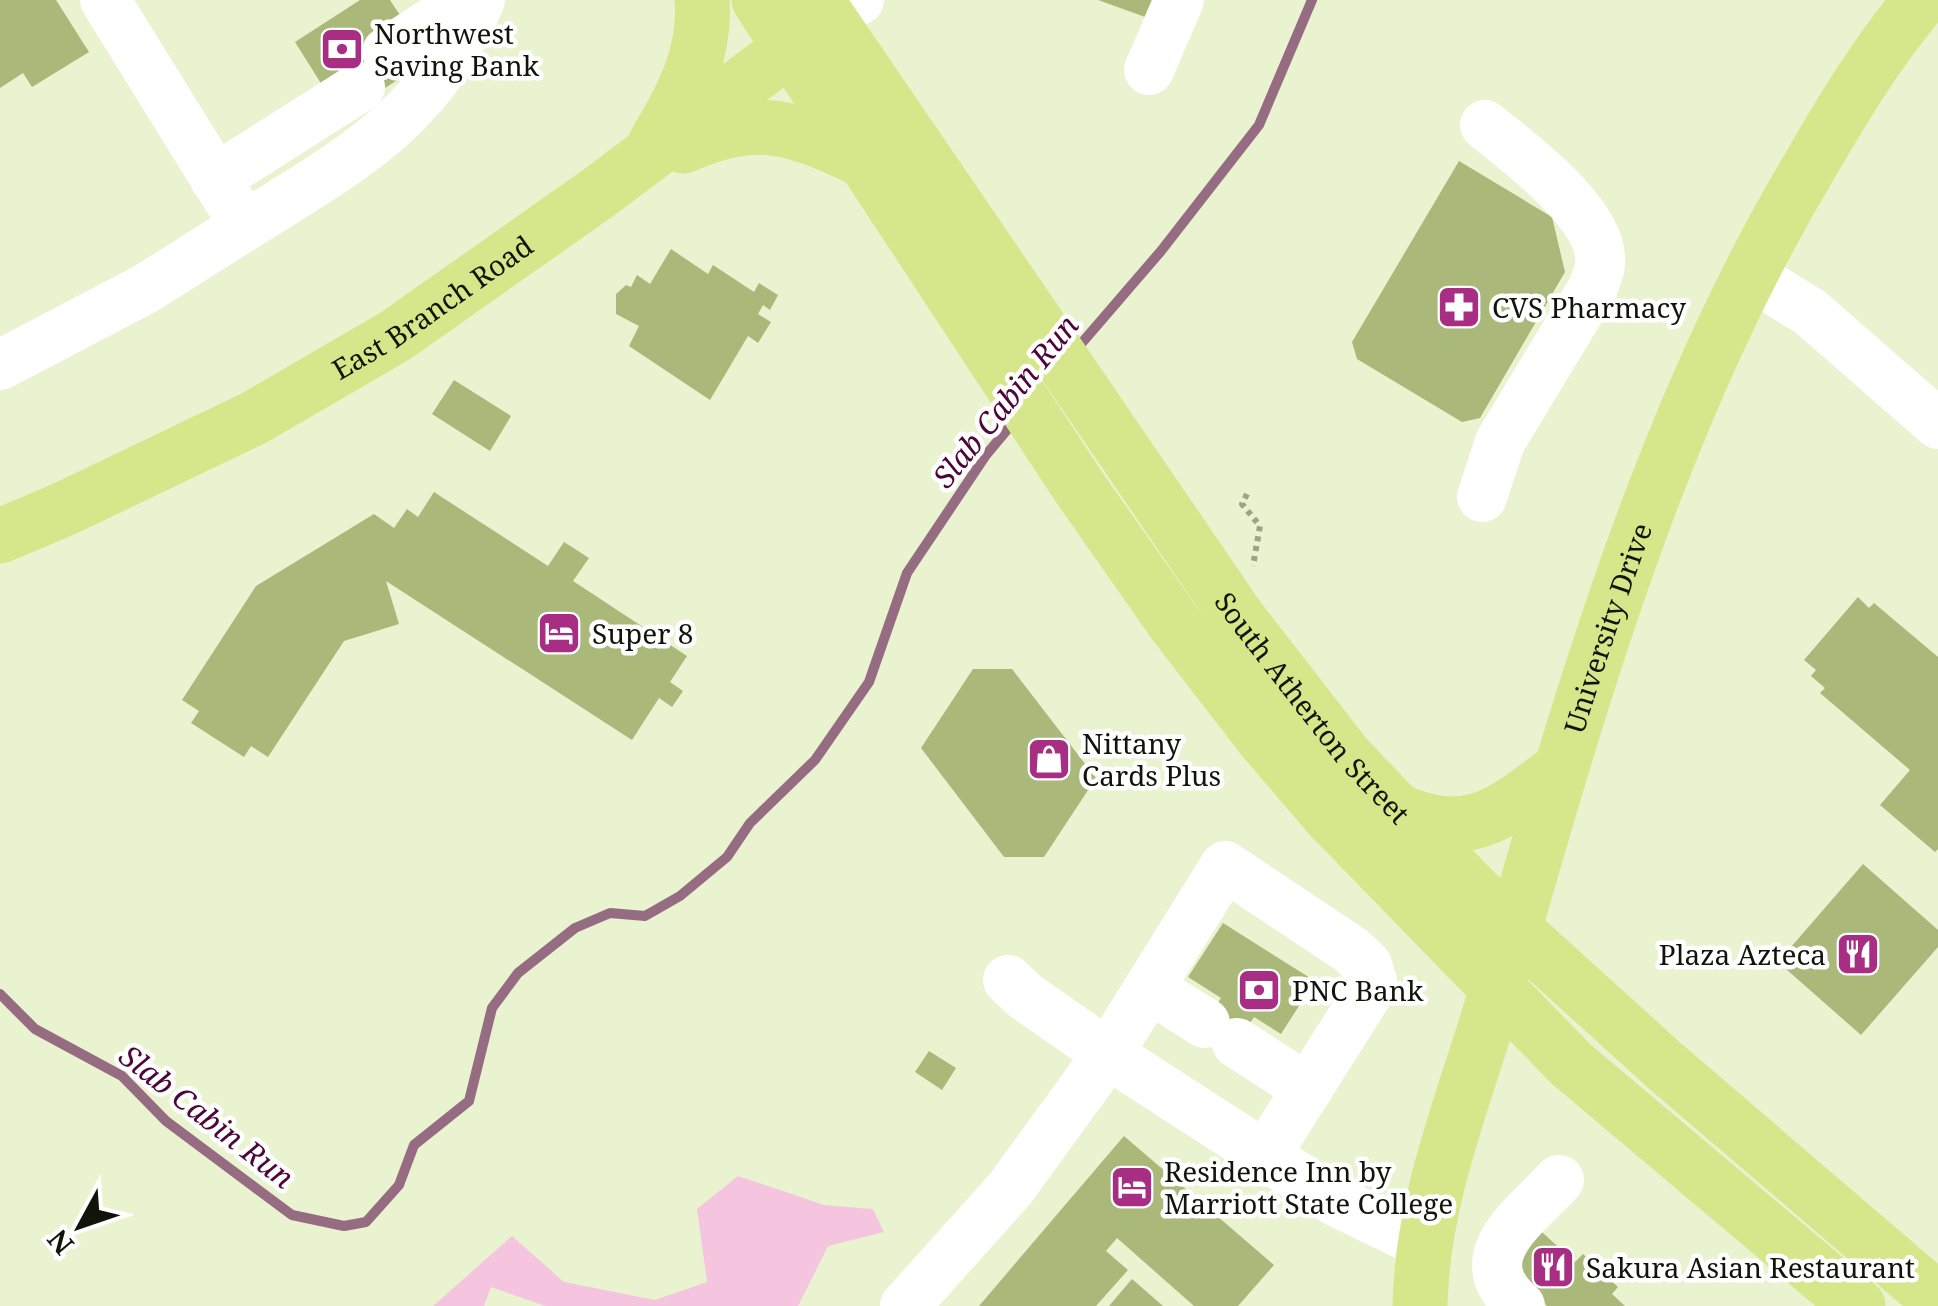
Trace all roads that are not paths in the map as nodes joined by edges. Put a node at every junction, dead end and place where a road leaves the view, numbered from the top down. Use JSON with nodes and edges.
{"nodes":[{"id":1,"x":105,"y":0,"type":"edge"},
{"id":2,"x":702,"y":0,"type":"edge"},
{"id":3,"x":759,"y":0,"type":"edge"},
{"id":4,"x":1178,"y":0,"type":"edge"},
{"id":5,"x":1921,"y":0,"type":"edge"},
{"id":6,"x":474,"y":5,"type":"edge"},
{"id":7,"x":824,"y":17,"type":"edge"},
{"id":8,"x":1150,"y":70,"type":"dead end"},
{"id":9,"x":1485,"y":125,"type":"dead end"},
{"id":10,"x":865,"y":161,"type":"junction"},
{"id":11,"x":634,"y":166,"type":"junction"},
{"id":12,"x":211,"y":172,"type":"junction"},
{"id":13,"x":245,"y":226,"type":"junction"},
{"id":14,"x":1748,"y":274,"type":"junction"},
{"id":15,"x":0,"y":365,"type":"edge"},
{"id":16,"x":1938,"y":424,"type":"edge"},
{"id":17,"x":1482,"y":497,"type":"dead end"},
{"id":18,"x":0,"y":536,"type":"edge"},
{"id":19,"x":1558,"y":770,"type":"junction"},
{"id":20,"x":1395,"y":810,"type":"junction"},
{"id":21,"x":1513,"y":928,"type":"junction"},
{"id":22,"x":1008,"y":980,"type":"dead end"},
{"id":23,"x":1150,"y":988,"type":"junction"},
{"id":24,"x":1497,"y":988,"type":"junction"},
{"id":25,"x":1108,"y":1054,"type":"junction"},
{"id":26,"x":1308,"y":1089,"type":"junction"},
{"id":27,"x":1265,"y":1156,"type":"junction"},
{"id":28,"x":1559,"y":1180,"type":"dead end"},
{"id":29,"x":1424,"y":1244,"type":"junction"},
{"id":30,"x":1938,"y":1300,"type":"edge"},
{"id":31,"x":904,"y":1306,"type":"edge"},
{"id":32,"x":1420,"y":1306,"type":"edge"},
{"id":33,"x":1520,"y":1306,"type":"edge"},
{"id":34,"x":1858,"y":1306,"type":"edge"}],
"edges":[{"from":1,"to":12,"type":"street"},
{"from":2,"to":11,"type":"main road"},
{"from":3,"to":7,"type":"main road","name":"South Atherton Street"},
{"from":4,"to":8,"type":"street"},
{"from":5,"to":14,"type":"main road","name":"University Drive"},
{"from":6,"to":12,"type":"street"},
{"from":6,"to":13,"type":"street"},
{"from":7,"to":10,"type":"main road","name":"South Atherton Street"},
{"from":7,"to":11,"type":"main road","name":"East Branch Road"},
{"from":7,"to":20,"type":"main road","name":"South Atherton Street"},
{"from":9,"to":17,"type":"street"},
{"from":10,"to":11,"type":"main road"},
{"from":10,"to":24,"type":"main road","name":"South Atherton Street"},
{"from":11,"to":18,"type":"main road","name":"East Branch Road"},
{"from":12,"to":13,"type":"street"},
{"from":13,"to":15,"type":"street"},
{"from":14,"to":16,"type":"street"},
{"from":14,"to":19,"type":"main road","name":"University Drive"},
{"from":19,"to":20,"type":"main road"},
{"from":19,"to":21,"type":"main road","name":"University Drive"},
{"from":20,"to":21,"type":"main road","name":"South Atherton Street"},
{"from":21,"to":24,"type":"main road","name":"University Drive"},
{"from":21,"to":30,"type":"main road","name":"South Atherton Street"},
{"from":22,"to":25,"type":"street"},
{"from":23,"to":25,"type":"street"},
{"from":23,"to":26,"type":"street"},
{"from":23,"to":26,"type":"street"},
{"from":24,"to":29,"type":"main road","name":"University Drive"},
{"from":24,"to":34,"type":"main road","name":"South Atherton Street"},
{"from":25,"to":27,"type":"street"},
{"from":25,"to":31,"type":"street"},
{"from":26,"to":27,"type":"street"},
{"from":27,"to":29,"type":"street"},
{"from":28,"to":33,"type":"street"},
{"from":29,"to":32,"type":"main road","name":"University Drive"}]}
